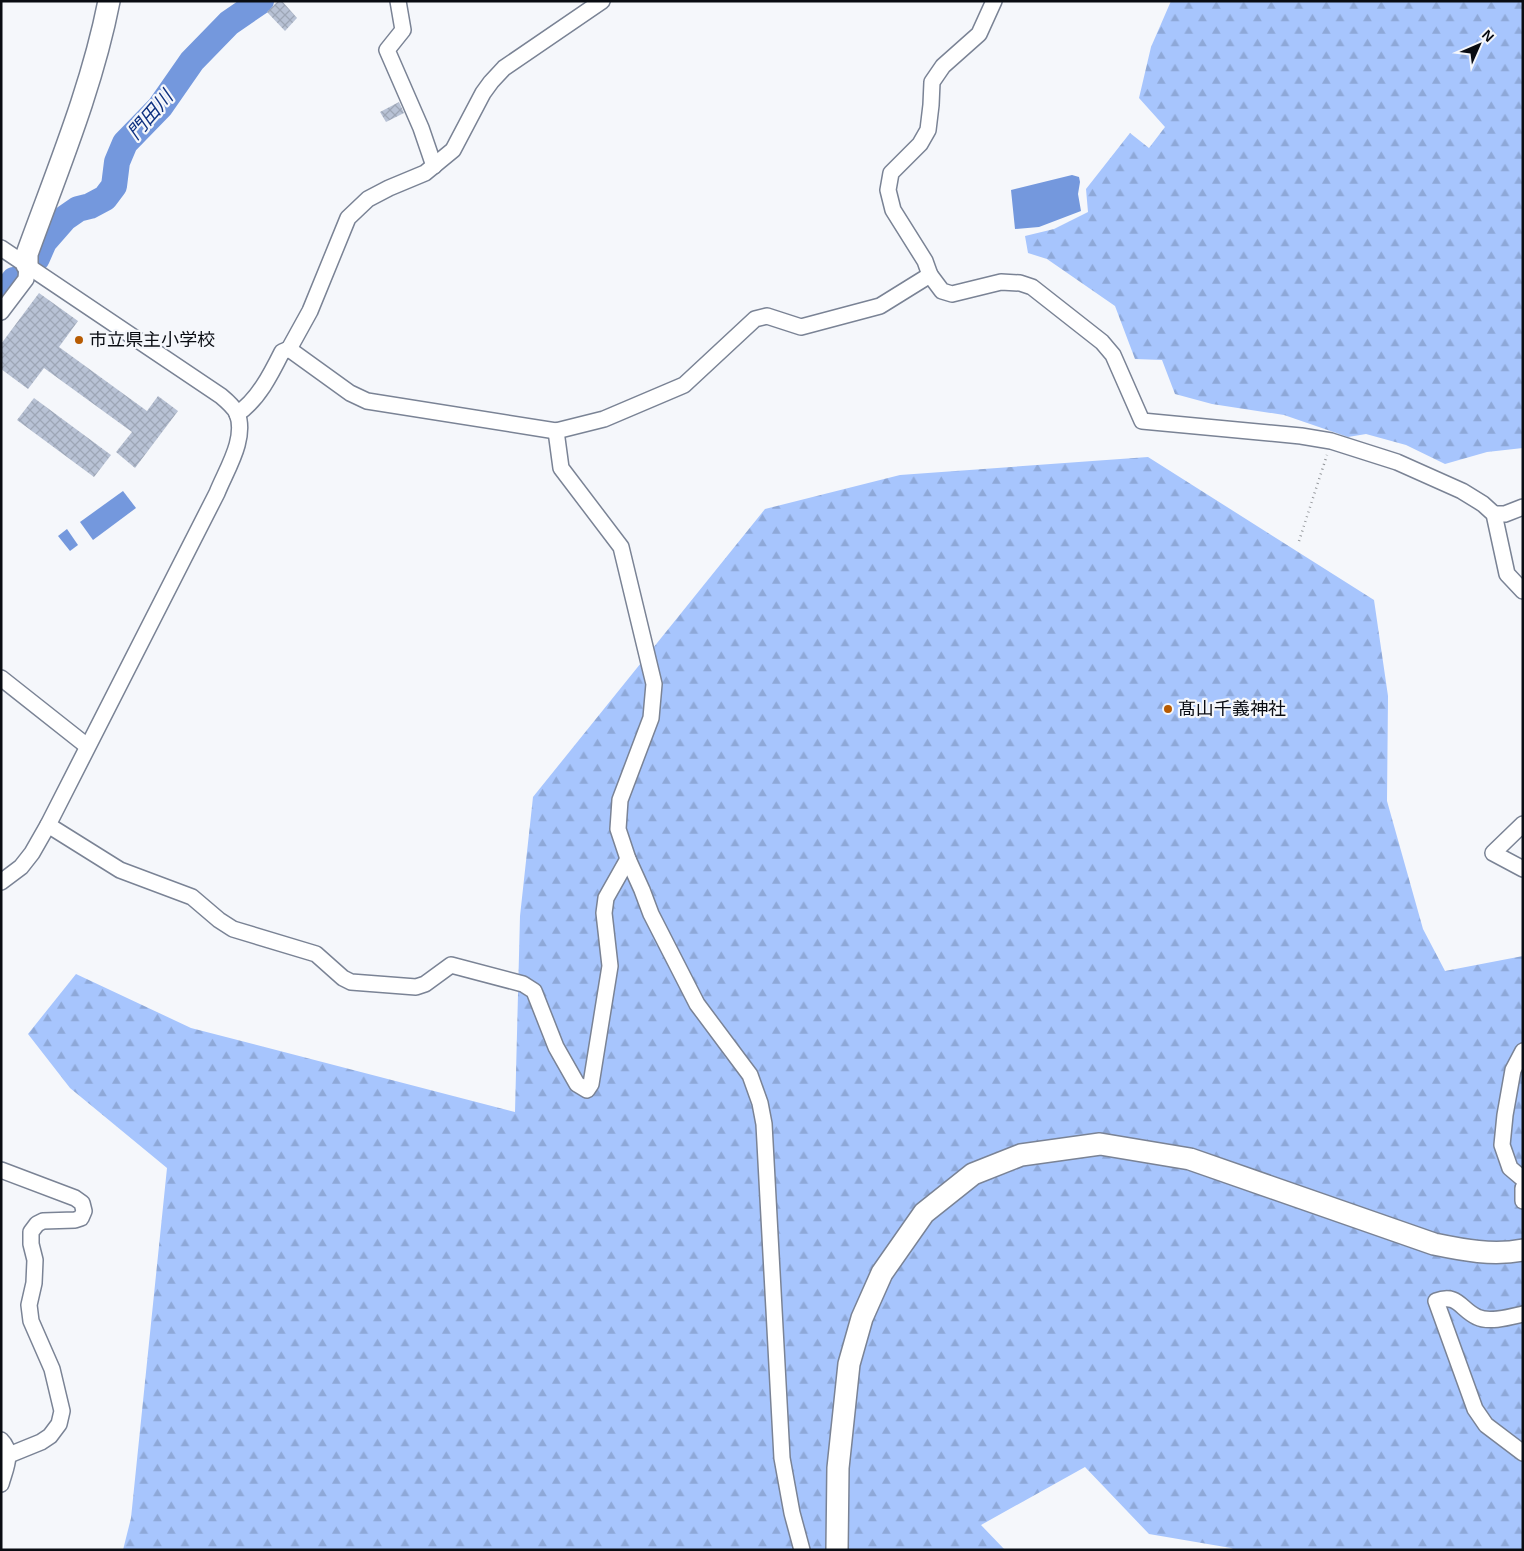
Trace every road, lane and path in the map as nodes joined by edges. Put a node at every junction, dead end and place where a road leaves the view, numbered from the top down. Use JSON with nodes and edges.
{"nodes":[{"id":1,"x":109,"y":1,"type":"edge"},
{"id":2,"x":398,"y":1,"type":"edge"},
{"id":3,"x":602,"y":1,"type":"edge"},
{"id":4,"x":994,"y":1,"type":"edge"},
{"id":5,"x":434,"y":166,"type":"junction"},
{"id":6,"x":1,"y":248,"type":"edge"},
{"id":7,"x":27,"y":265,"type":"junction"},
{"id":8,"x":930,"y":275,"type":"junction"},
{"id":9,"x":1,"y":312,"type":"edge"},
{"id":10,"x":289,"y":349,"type":"junction"},
{"id":11,"x":237,"y":414,"type":"junction"},
{"id":12,"x":556,"y":431,"type":"junction"},
{"id":13,"x":1331,"y":441,"type":"junction"},
{"id":14,"x":1523,"y":507,"type":"edge"},
{"id":15,"x":1494,"y":514,"type":"junction"},
{"id":16,"x":1299,"y":541,"type":"dead end"},
{"id":17,"x":1523,"y":591,"type":"edge"},
{"id":18,"x":1,"y":678,"type":"edge"},
{"id":19,"x":87,"y":746,"type":"junction"},
{"id":20,"x":1523,"y":824,"type":"edge"},
{"id":21,"x":48,"y":825,"type":"junction"},
{"id":22,"x":628,"y":859,"type":"junction"},
{"id":23,"x":1523,"y":869,"type":"edge"},
{"id":24,"x":1,"y":882,"type":"edge"},
{"id":25,"x":1523,"y":1051,"type":"edge"},
{"id":26,"x":1,"y":1170,"type":"edge"},
{"id":27,"x":1523,"y":1179,"type":"edge"},
{"id":28,"x":1523,"y":1188,"type":"edge"},
{"id":29,"x":1523,"y":1201,"type":"edge"},
{"id":30,"x":1521,"y":1251,"type":"edge"},
{"id":31,"x":1523,"y":1314,"type":"edge"},
{"id":32,"x":1,"y":1440,"type":"edge"},
{"id":33,"x":1523,"y":1453,"type":"edge"},
{"id":34,"x":9,"y":1455,"type":"junction"},
{"id":35,"x":1,"y":1484,"type":"edge"},
{"id":36,"x":802,"y":1550,"type":"edge"},
{"id":37,"x":837,"y":1550,"type":"edge"}],
"edges":[{"from":1,"to":7,"type":"street"},
{"from":2,"to":5,"type":"street"},
{"from":3,"to":5,"type":"street"},
{"from":4,"to":8,"type":"street"},
{"from":5,"to":10,"type":"street"},
{"from":6,"to":7,"type":"street"},
{"from":7,"to":9,"type":"street"},
{"from":7,"to":11,"type":"street"},
{"from":8,"to":12,"type":"street"},
{"from":8,"to":13,"type":"street"},
{"from":10,"to":11,"type":"street"},
{"from":10,"to":12,"type":"street"},
{"from":11,"to":19,"type":"street"},
{"from":12,"to":22,"type":"street"},
{"from":13,"to":15,"type":"street"},
{"from":13,"to":16,"type":"path"},
{"from":14,"to":15,"type":"street"},
{"from":15,"to":17,"type":"street"},
{"from":18,"to":19,"type":"street"},
{"from":19,"to":21,"type":"street"},
{"from":20,"to":23,"type":"street"},
{"from":21,"to":22,"type":"street"},
{"from":21,"to":24,"type":"street"},
{"from":22,"to":36,"type":"street"},
{"from":25,"to":27,"type":"street"},
{"from":26,"to":34,"type":"street"},
{"from":28,"to":29,"type":"street"},
{"from":30,"to":37,"type":"street"},
{"from":31,"to":33,"type":"street"},
{"from":32,"to":34,"type":"street"},
{"from":34,"to":35,"type":"street"}]}
